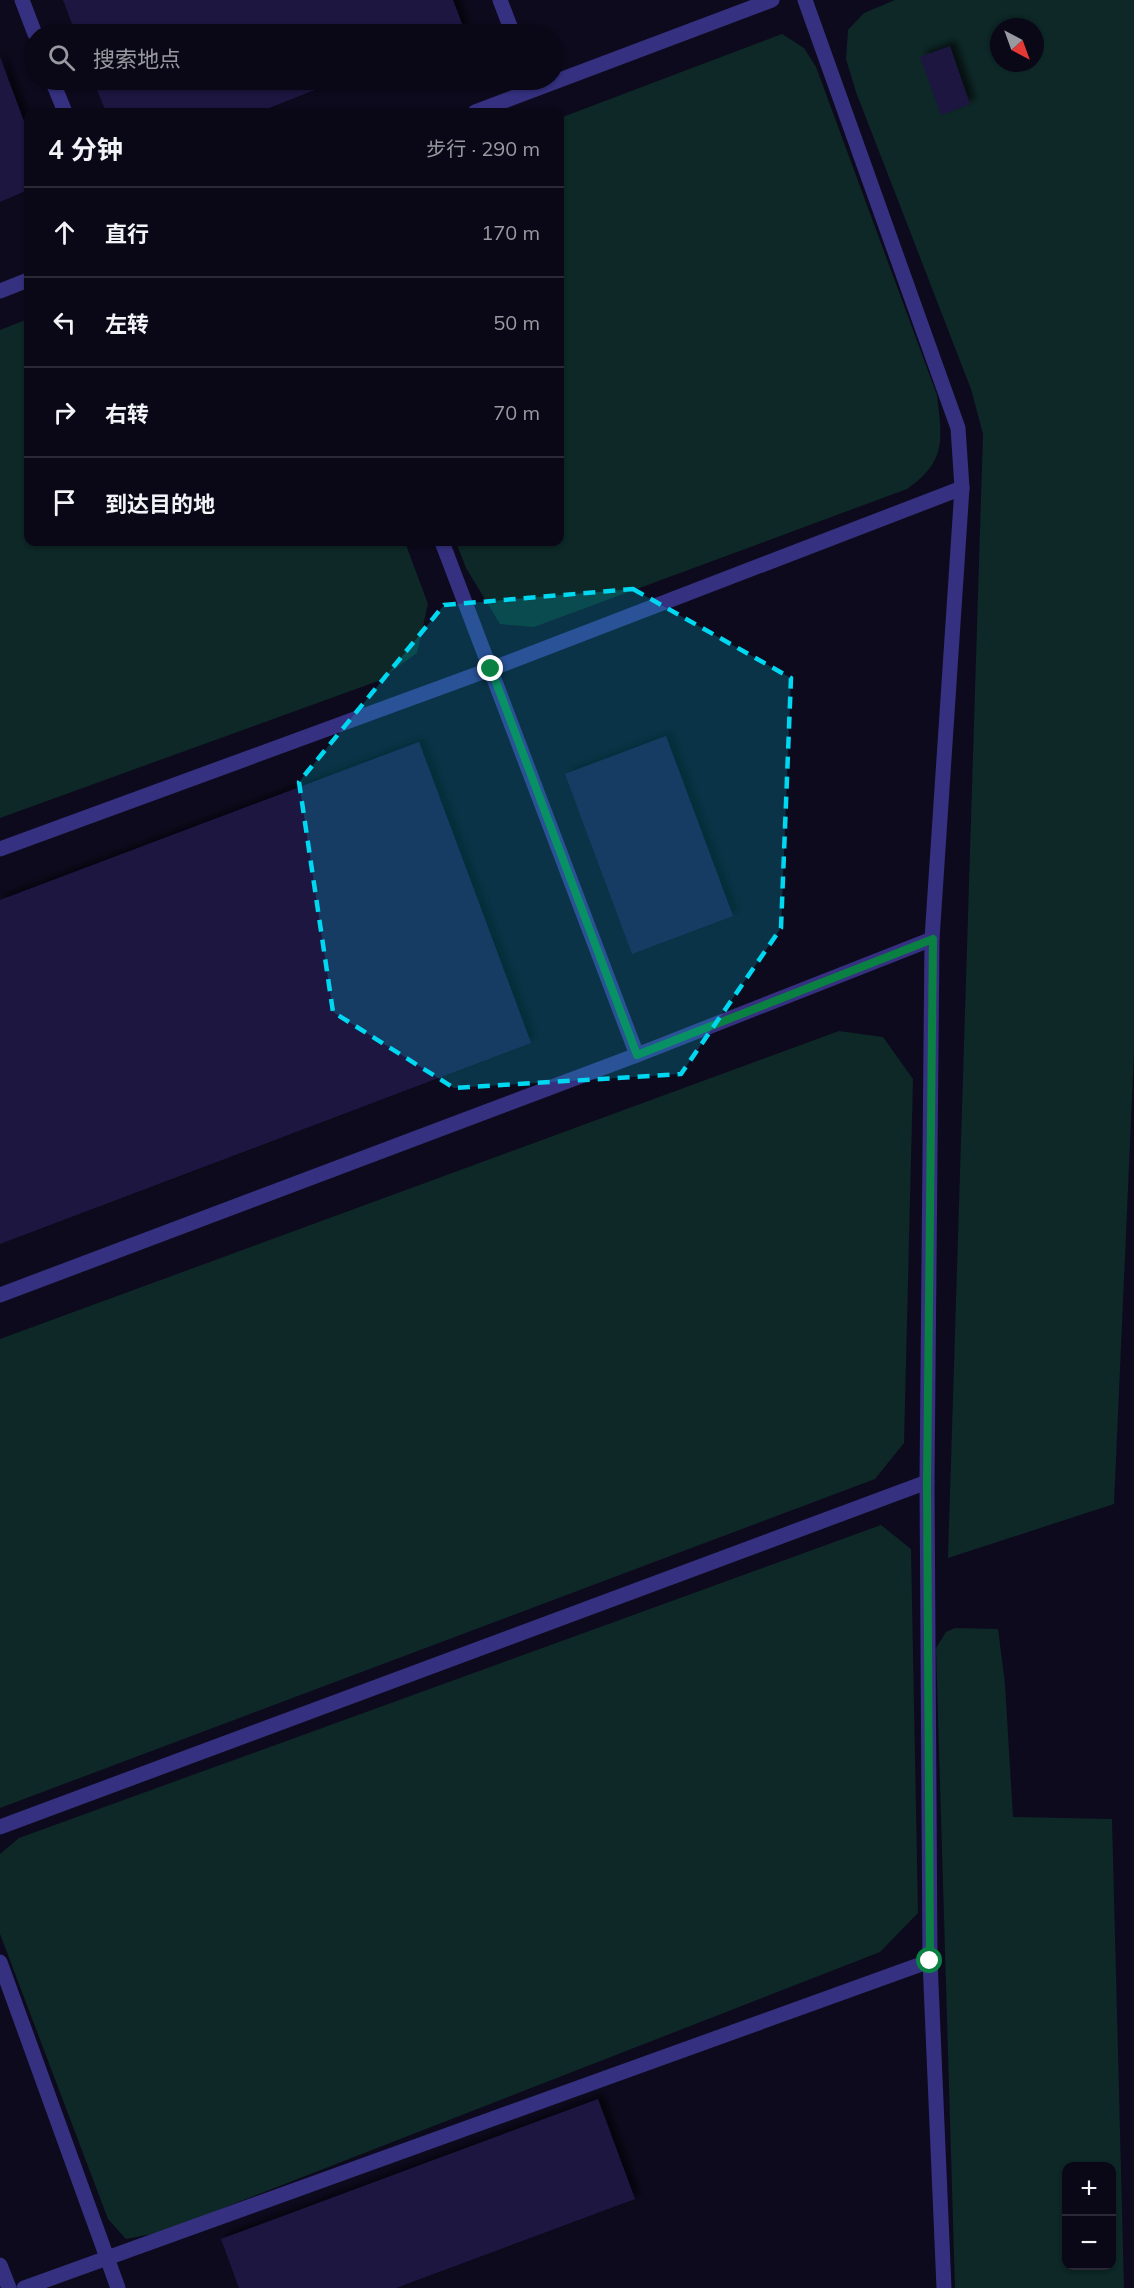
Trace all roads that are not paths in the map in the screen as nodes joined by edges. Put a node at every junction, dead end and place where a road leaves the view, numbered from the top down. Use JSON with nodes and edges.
{"nodes":[{"id":1,"x":22,"y":0,"type":"edge"},
{"id":2,"x":500,"y":0,"type":"edge"},
{"id":3,"x":772,"y":0,"type":"edge"},
{"id":4,"x":805,"y":0,"type":"edge"},
{"id":5,"x":31,"y":24,"type":"edge"},
{"id":6,"x":509,"y":24,"type":"edge"},
{"id":7,"x":564,"y":74,"type":"edge"},
{"id":8,"x":56,"y":90,"type":"edge"},
{"id":9,"x":521,"y":90,"type":"edge"},
{"id":10,"x":62,"y":108,"type":"edge"},
{"id":11,"x":483,"y":108,"type":"edge"},
{"id":12,"x":24,"y":282,"type":"edge"},
{"id":13,"x":0,"y":291,"type":"edge"},
{"id":14,"x":962,"y":488,"type":"junction"},
{"id":15,"x":444,"y":546,"type":"edge"},
{"id":16,"x":491,"y":669,"type":"junction"},
{"id":17,"x":0,"y":849,"type":"edge"},
{"id":18,"x":933,"y":939,"type":"junction"},
{"id":19,"x":637,"y":1055,"type":"junction"},
{"id":20,"x":0,"y":1295,"type":"edge"},
{"id":21,"x":927,"y":1482,"type":"junction"},
{"id":22,"x":0,"y":1827,"type":"edge"},
{"id":23,"x":930,"y":1961,"type":"junction"},
{"id":24,"x":0,"y":1962,"type":"edge"},
{"id":25,"x":107,"y":2258,"type":"junction"},
{"id":26,"x":0,"y":2265,"type":"edge"},
{"id":27,"x":9,"y":2288,"type":"edge"},
{"id":28,"x":24,"y":2288,"type":"edge"},
{"id":29,"x":118,"y":2288,"type":"edge"},
{"id":30,"x":944,"y":2288,"type":"edge"}],
"edges":[{"from":1,"to":5,"type":"street"},
{"from":2,"to":6,"type":"street"},
{"from":3,"to":7,"type":"street"},
{"from":4,"to":14,"type":"street"},
{"from":8,"to":10,"type":"street"},
{"from":9,"to":11,"type":"street"},
{"from":12,"to":13,"type":"street"},
{"from":14,"to":16,"type":"street"},
{"from":14,"to":18,"type":"street"},
{"from":15,"to":16,"type":"street"},
{"from":16,"to":17,"type":"street"},
{"from":16,"to":19,"type":"street"},
{"from":18,"to":19,"type":"street"},
{"from":18,"to":21,"type":"street"},
{"from":19,"to":20,"type":"street"},
{"from":21,"to":22,"type":"street"},
{"from":21,"to":23,"type":"street"},
{"from":23,"to":25,"type":"street"},
{"from":23,"to":30,"type":"street"},
{"from":24,"to":25,"type":"street"},
{"from":25,"to":28,"type":"street"},
{"from":25,"to":29,"type":"street"},
{"from":26,"to":27,"type":"street"}]}
